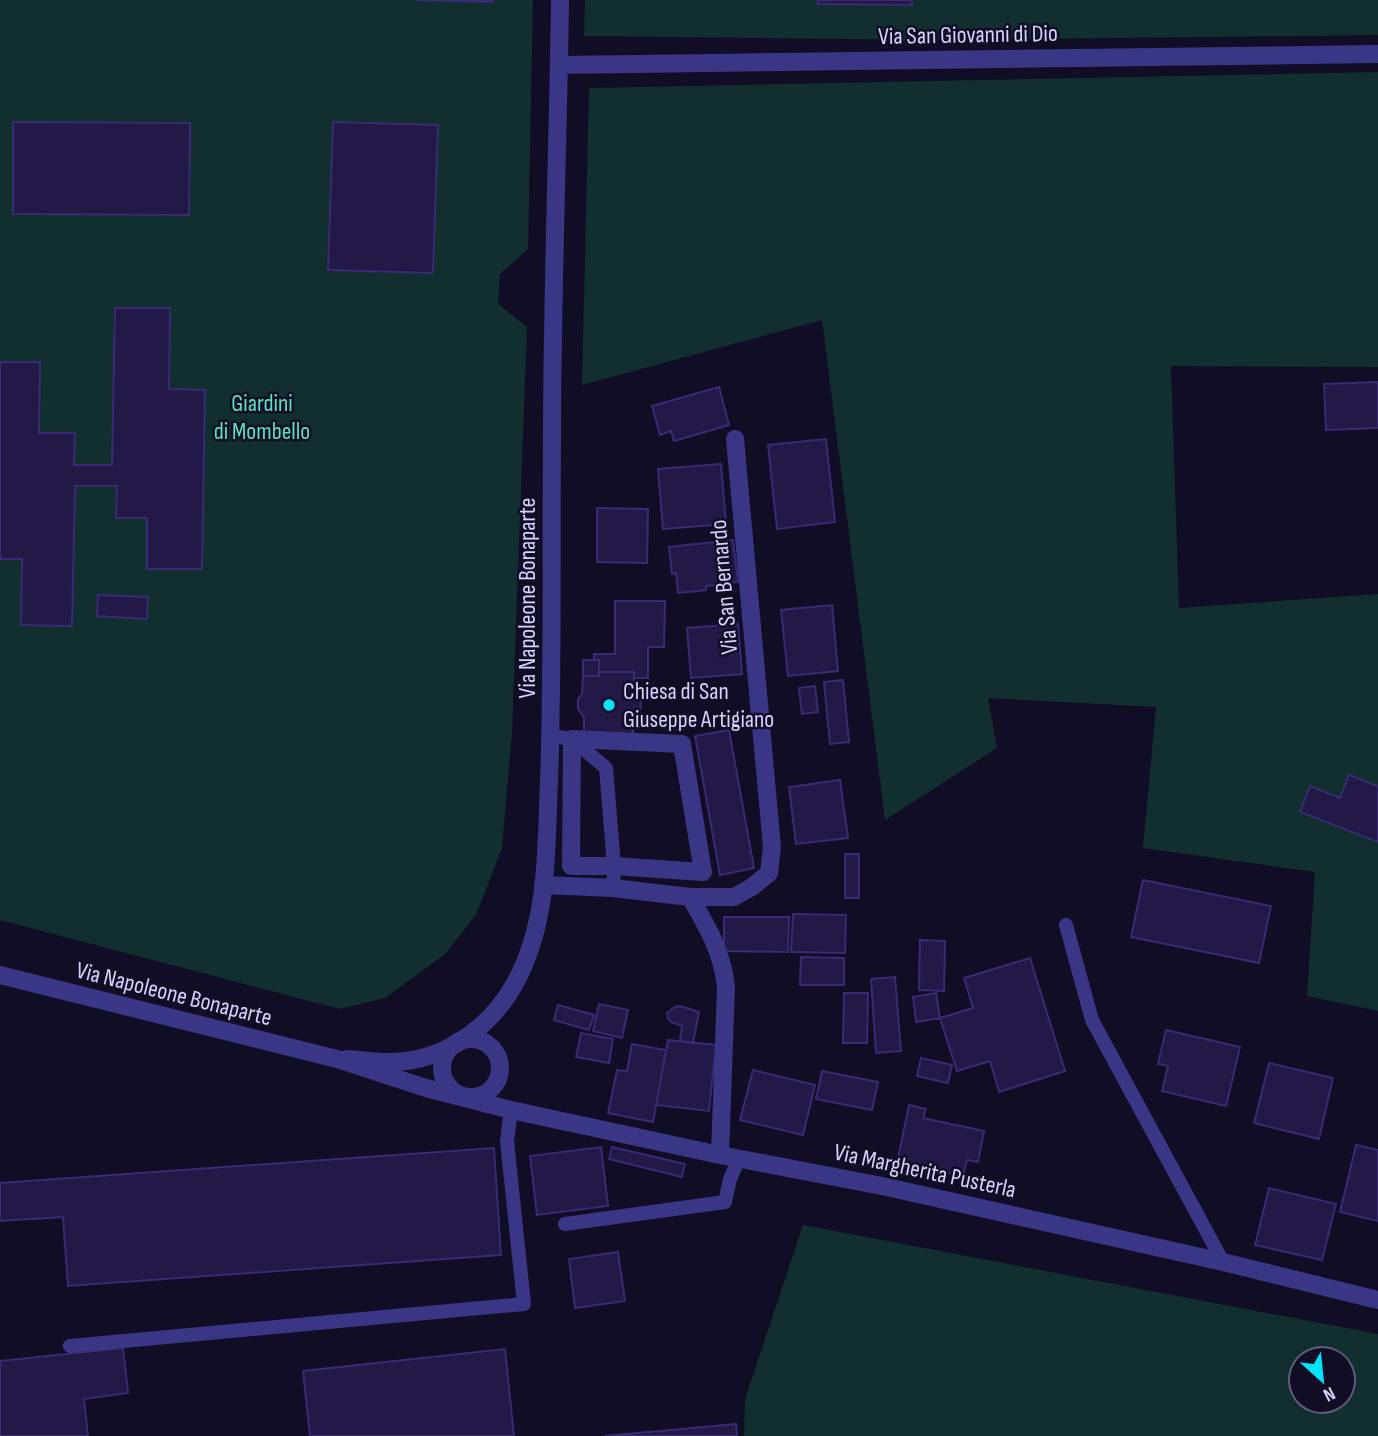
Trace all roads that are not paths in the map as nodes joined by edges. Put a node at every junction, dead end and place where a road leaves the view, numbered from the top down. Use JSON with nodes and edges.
{"nodes":[{"id":1,"x":560,"y":0,"type":"edge"},
{"id":2,"x":1378,"y":54,"type":"edge"},
{"id":3,"x":559,"y":65,"type":"junction"},
{"id":4,"x":735,"y":439,"type":"dead end"},
{"id":5,"x":551,"y":736,"type":"junction"},
{"id":6,"x":572,"y":739,"type":"junction"},
{"id":7,"x":614,"y":866,"type":"junction"},
{"id":8,"x":543,"y":885,"type":"junction"},
{"id":9,"x":612,"y":888,"type":"junction"},
{"id":10,"x":690,"y":897,"type":"junction"},
{"id":11,"x":1066,"y":925,"type":"dead end"},
{"id":12,"x":0,"y":975,"type":"edge"},
{"id":13,"x":455,"y":1043,"type":"junction"},
{"id":14,"x":337,"y":1059,"type":"junction"},
{"id":15,"x":465,"y":1097,"type":"junction"},
{"id":16,"x":511,"y":1110,"type":"junction"},
{"id":17,"x":720,"y":1155,"type":"junction"},
{"id":18,"x":739,"y":1158,"type":"junction"},
{"id":19,"x":565,"y":1224,"type":"dead end"},
{"id":20,"x":1223,"y":1262,"type":"junction"},
{"id":21,"x":1378,"y":1300,"type":"edge"},
{"id":22,"x":70,"y":1346,"type":"dead end"}],
"edges":[{"from":1,"to":3,"type":"street","name":"Via Napoleone Bonaparte"},
{"from":2,"to":3,"type":"street","name":"Via San Giovanni di Dio"},
{"from":3,"to":5,"type":"street","name":"Via Napoleone Bonaparte"},
{"from":4,"to":10,"type":"street","name":"Via San Bernardo"},
{"from":5,"to":6,"type":"lane"},
{"from":5,"to":8,"type":"street","name":"Via Napoleone Bonaparte"},
{"from":6,"to":7,"type":"lane"},
{"from":6,"to":7,"type":"street"},
{"from":6,"to":7,"type":"street"},
{"from":7,"to":9,"type":"lane"},
{"from":8,"to":9,"type":"street","name":"Via San Bernardo"},
{"from":8,"to":13,"type":"street","name":"Via Napoleone Bonaparte"},
{"from":9,"to":10,"type":"street","name":"Via San Bernardo"},
{"from":10,"to":17,"type":"street"},
{"from":11,"to":20,"type":"lane"},
{"from":12,"to":14,"type":"street","name":"Via Napoleone Bonaparte"},
{"from":13,"to":14,"type":"street","name":"Via Napoleone Bonaparte"},
{"from":13,"to":15,"type":"street"},
{"from":13,"to":15,"type":"street"},
{"from":14,"to":15,"type":"street","name":"Via Napoleone Bonaparte"},
{"from":15,"to":16,"type":"street","name":"Via Napoleone Bonaparte"},
{"from":16,"to":17,"type":"street","name":"Via Napoleone Bonaparte"},
{"from":16,"to":22,"type":"lane"},
{"from":17,"to":18,"type":"street","name":"Via Margherita Pusterla"},
{"from":18,"to":19,"type":"lane"},
{"from":18,"to":20,"type":"street","name":"Via Margherita Pusterla"},
{"from":20,"to":21,"type":"street","name":"Via Margherita Pusterla"}]}
